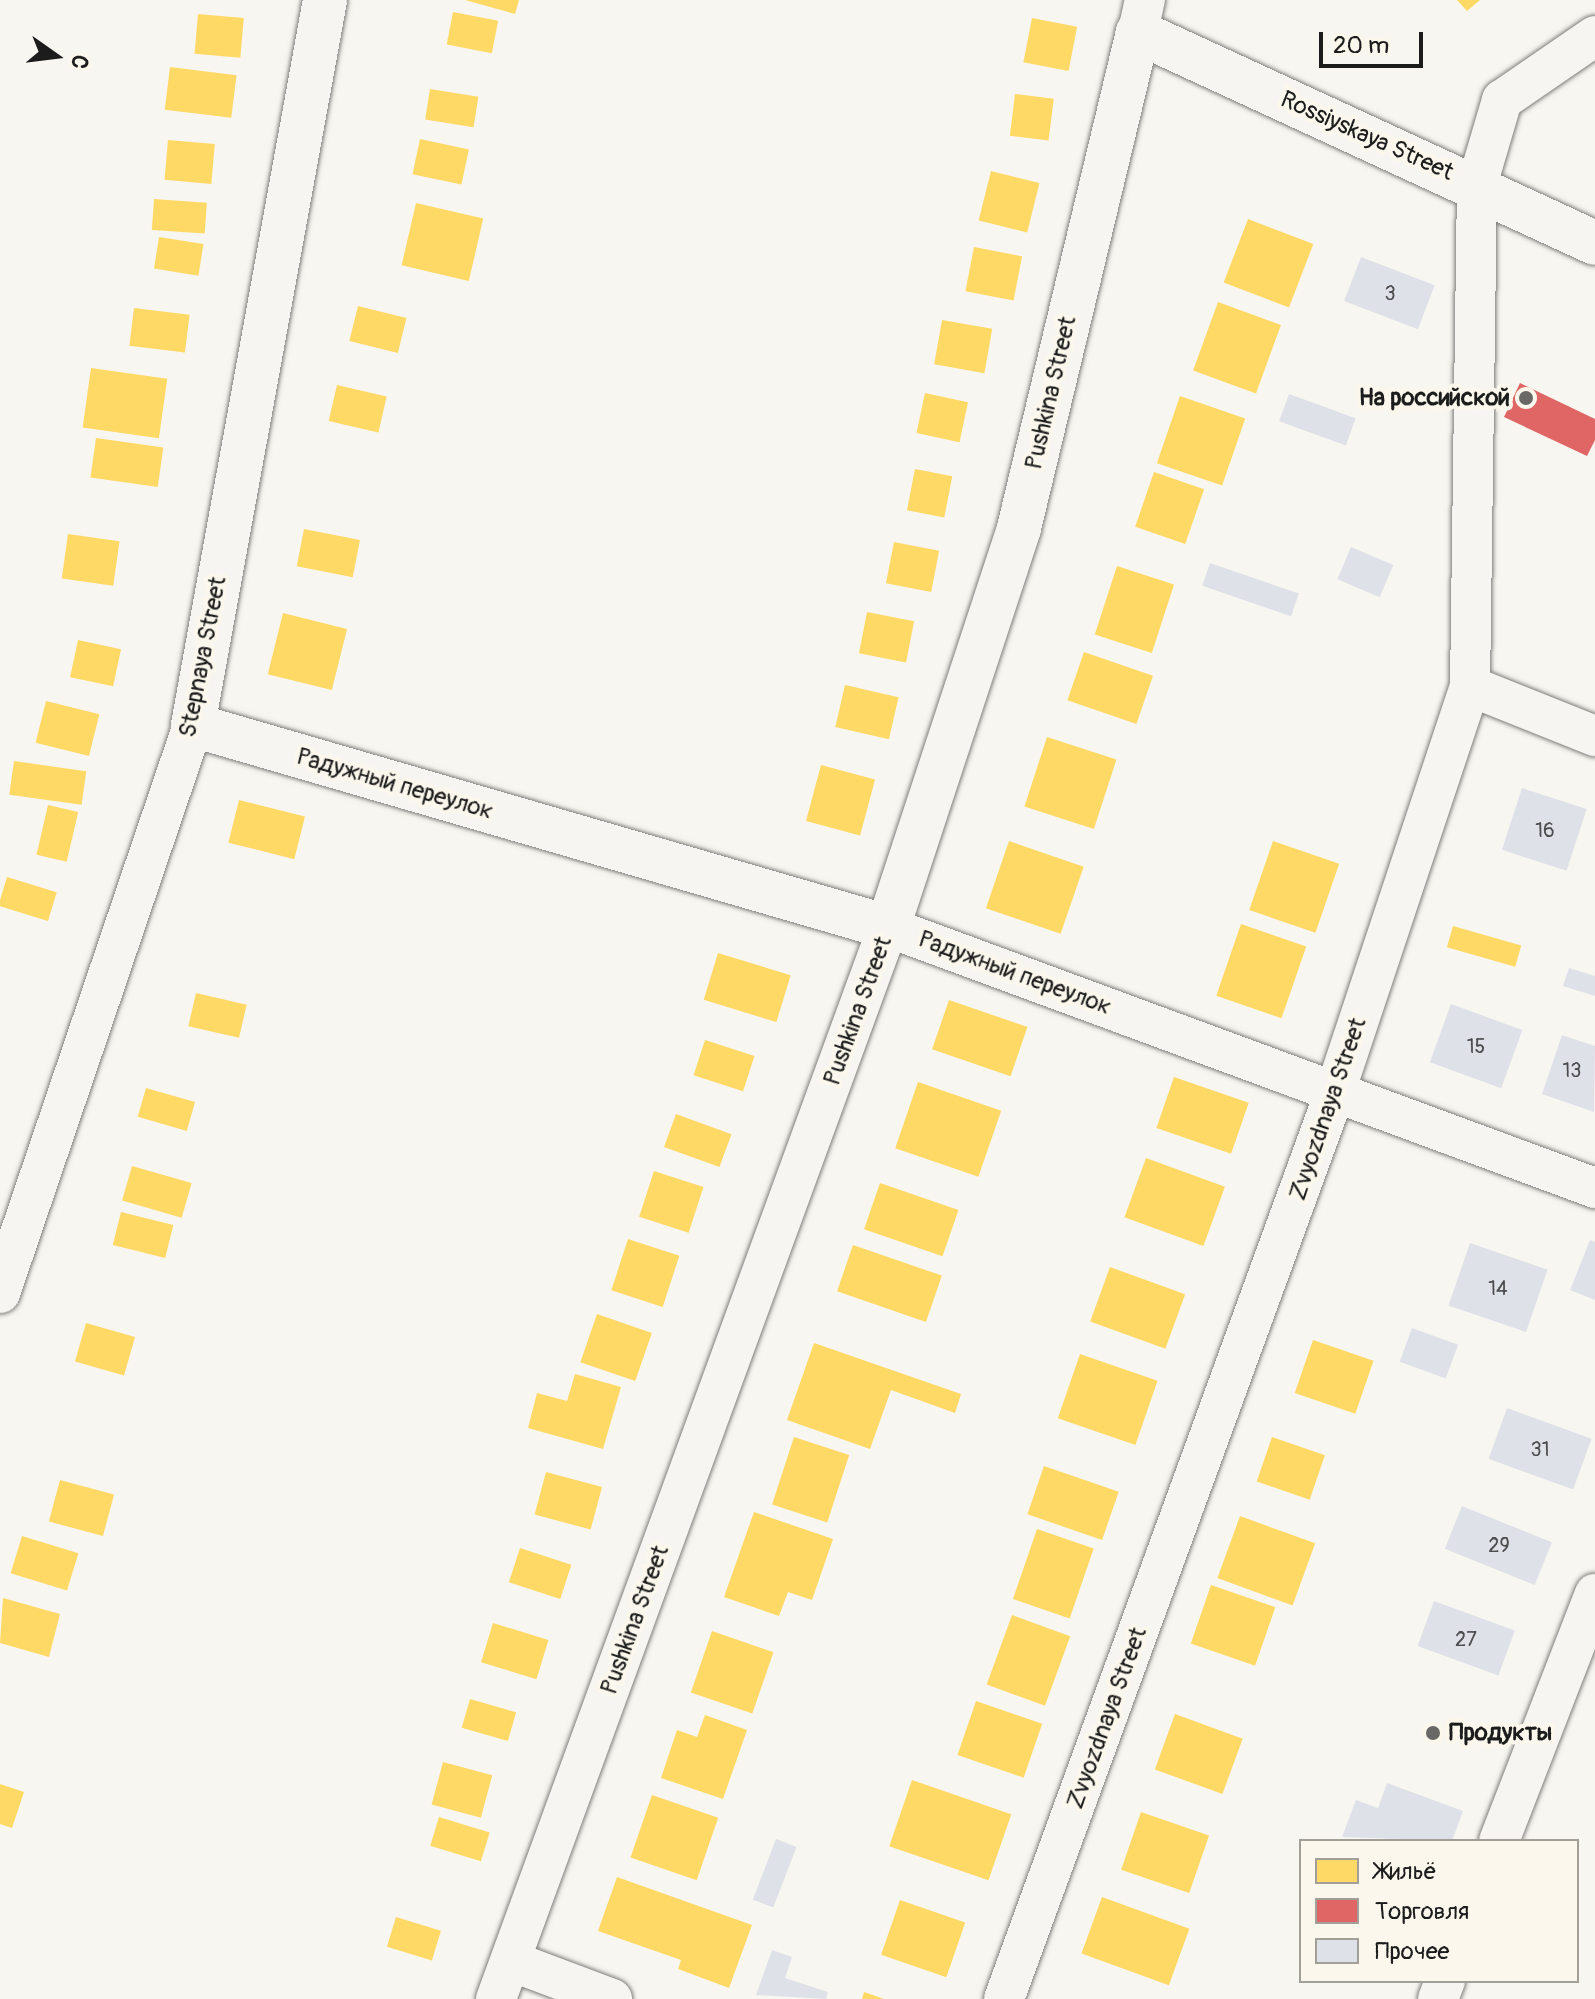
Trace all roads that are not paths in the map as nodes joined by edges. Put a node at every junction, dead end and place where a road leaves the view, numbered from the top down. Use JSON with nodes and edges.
{"nodes":[{"id":1,"x":325,"y":0,"type":"edge"},
{"id":2,"x":1141,"y":16,"type":"edge"},
{"id":3,"x":1595,"y":36,"type":"edge"},
{"id":4,"x":1477,"y":185,"type":"junction"},
{"id":5,"x":1595,"y":243,"type":"edge"},
{"id":6,"x":1470,"y":686,"type":"junction"},
{"id":7,"x":193,"y":725,"type":"junction"},
{"id":8,"x":1595,"y":736,"type":"edge"},
{"id":9,"x":888,"y":927,"type":"junction"},
{"id":10,"x":1335,"y":1092,"type":"junction"},
{"id":11,"x":1595,"y":1188,"type":"edge"},
{"id":12,"x":0,"y":1293,"type":"edge"},
{"id":13,"x":1593,"y":1606,"type":"edge"},
{"id":14,"x":1500,"y":1839,"type":"edge"},
{"id":15,"x":511,"y":1961,"type":"junction"},
{"id":16,"x":496,"y":1999,"type":"edge"},
{"id":17,"x":612,"y":1999,"type":"edge"},
{"id":18,"x":1004,"y":1999,"type":"edge"}],
"edges":[{"from":1,"to":7,"type":"street","name":"Stepnaya Street"},
{"from":2,"to":4,"type":"street","name":"Rossiyskaya Street"},
{"from":2,"to":9,"type":"street","name":"Pushkina Street"},
{"from":3,"to":4,"type":"street","name":"Zvyozdnaya Street"},
{"from":4,"to":5,"type":"street","name":"Rossiyskaya Street"},
{"from":4,"to":6,"type":"street","name":"Zvyozdnaya Street"},
{"from":6,"to":8,"type":"street"},
{"from":6,"to":10,"type":"street","name":"Zvyozdnaya Street"},
{"from":7,"to":9,"type":"street","name":"Радужный переулок"},
{"from":7,"to":12,"type":"street","name":"Stepnaya Street"},
{"from":9,"to":10,"type":"street","name":"Радужный переулок"},
{"from":9,"to":15,"type":"street","name":"Pushkina Street"},
{"from":10,"to":11,"type":"street","name":"Радужный переулок"},
{"from":10,"to":18,"type":"street","name":"Zvyozdnaya Street"},
{"from":13,"to":14,"type":"street"},
{"from":15,"to":16,"type":"street","name":"Pushkina Street"},
{"from":15,"to":17,"type":"street"}]}
